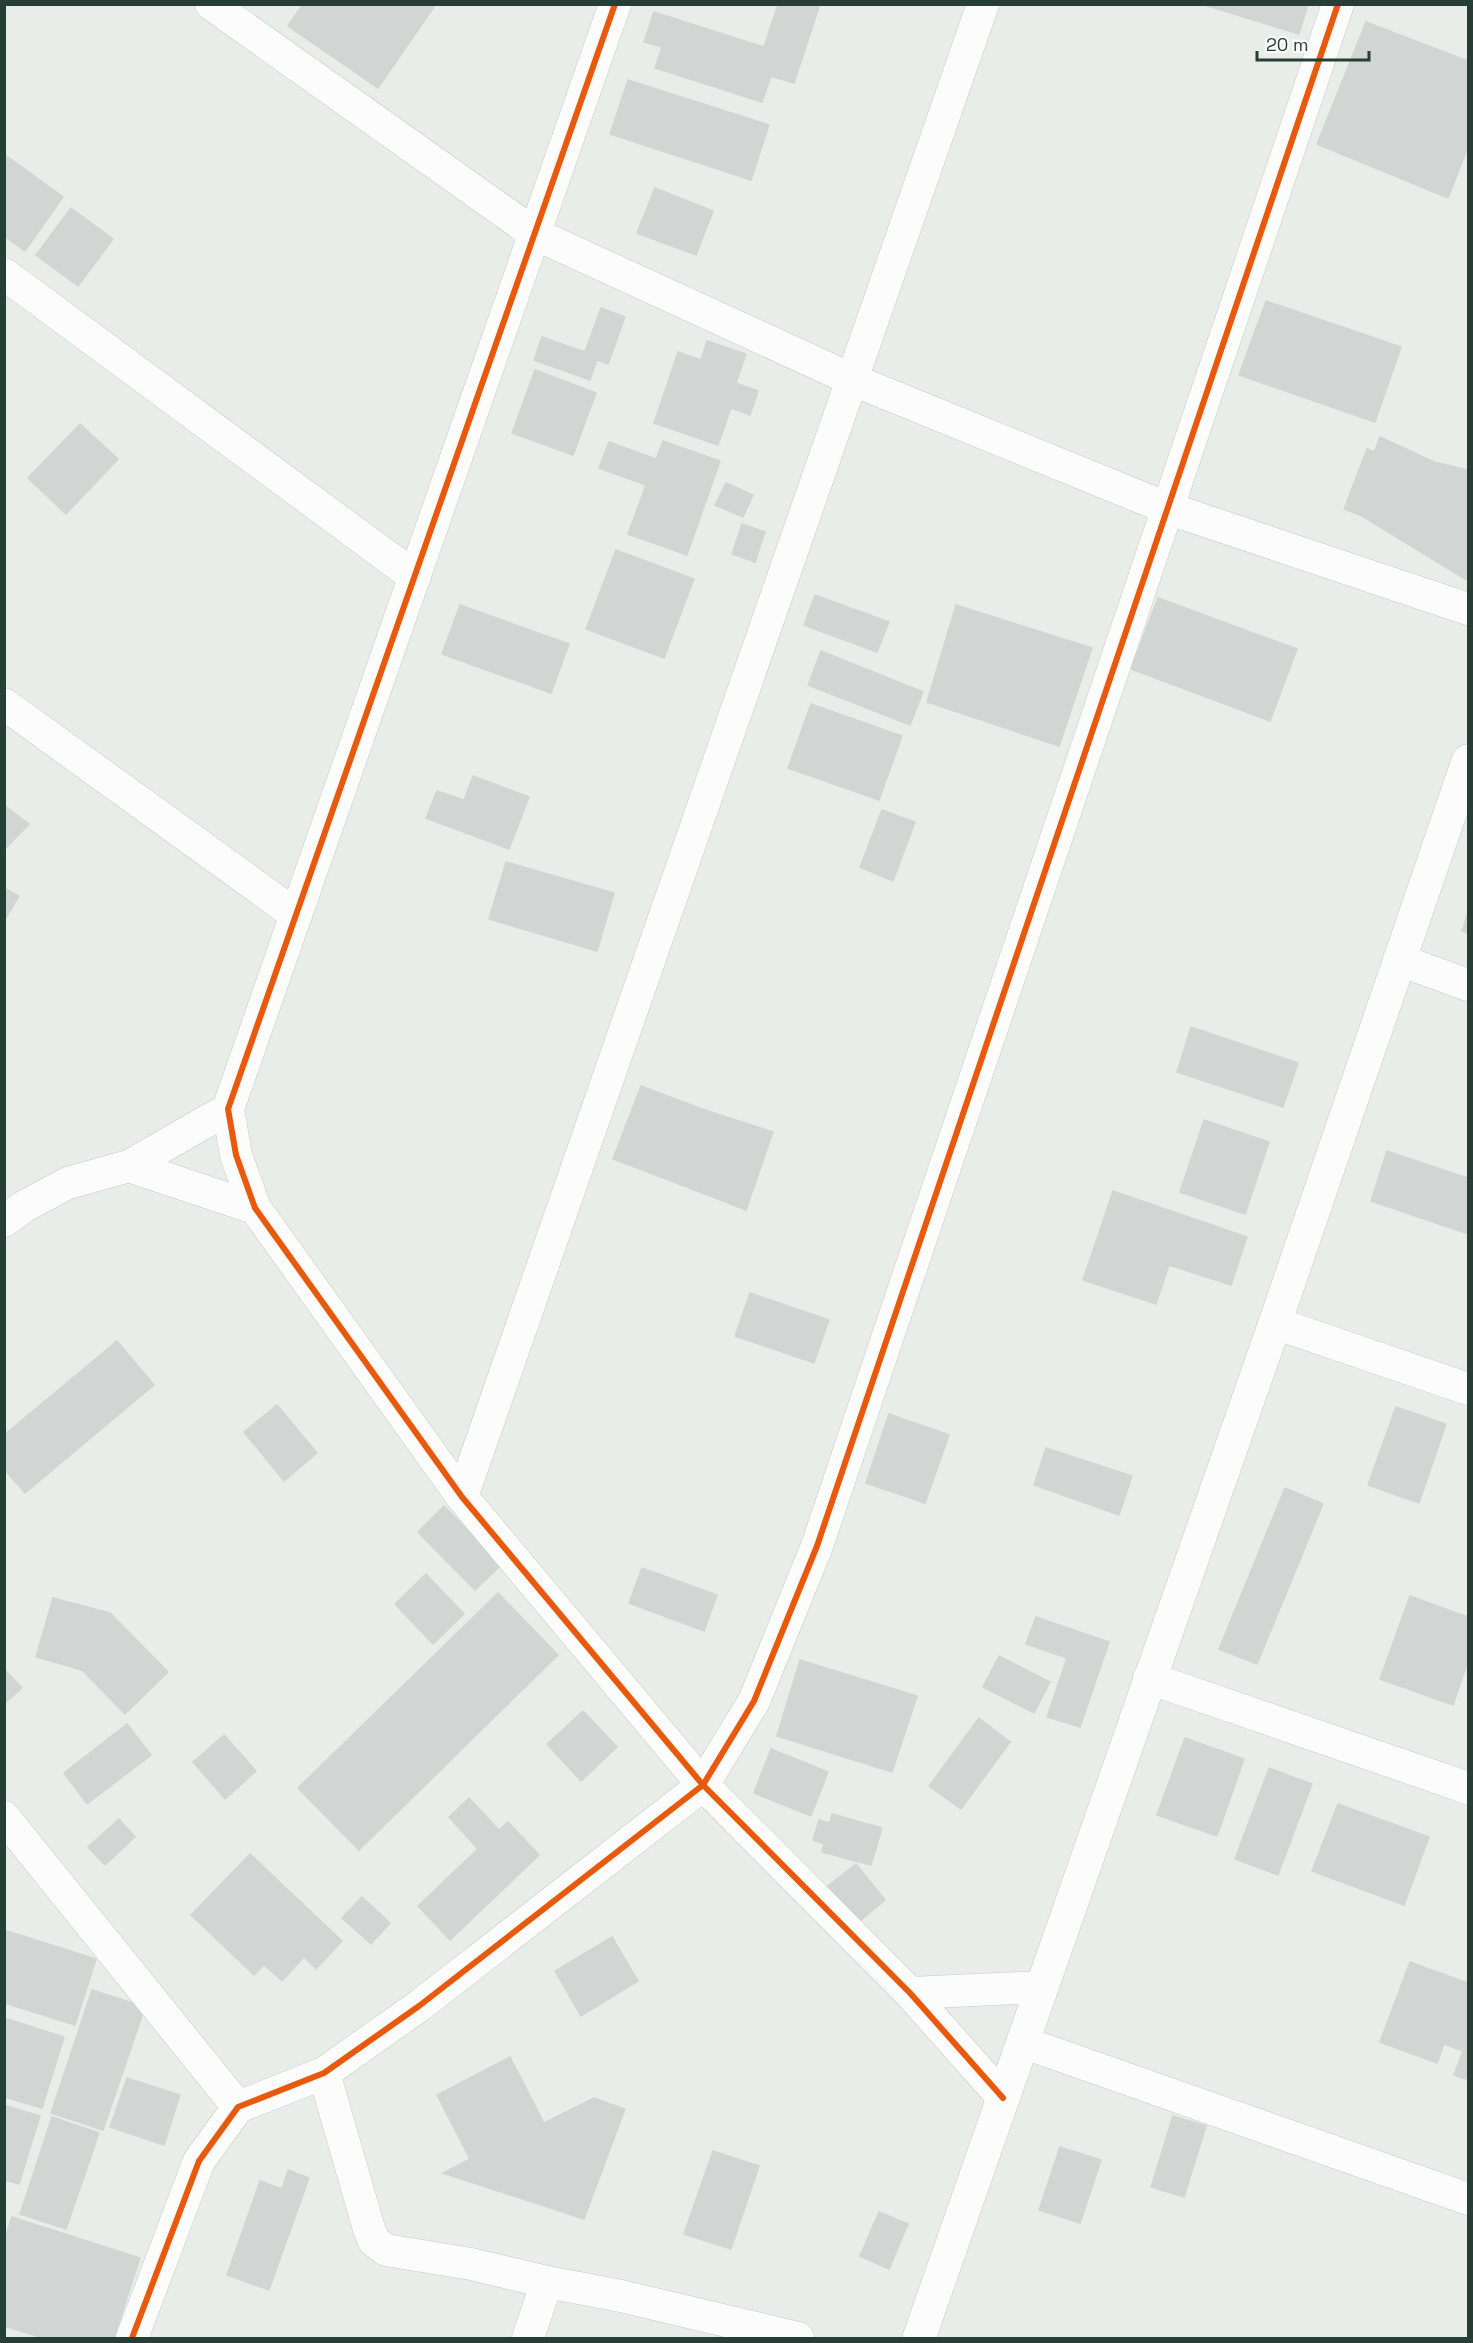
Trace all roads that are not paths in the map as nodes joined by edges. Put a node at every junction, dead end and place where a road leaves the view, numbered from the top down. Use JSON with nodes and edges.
{"nodes":[{"id":1,"x":211,"y":4,"type":"edge"},
{"id":2,"x":615,"y":4,"type":"edge"},
{"id":3,"x":983,"y":4,"type":"edge"},
{"id":4,"x":1338,"y":4,"type":"edge"},
{"id":5,"x":535,"y":234,"type":"junction"},
{"id":6,"x":4,"y":274,"type":"edge"},
{"id":7,"x":853,"y":380,"type":"junction"},
{"id":8,"x":1167,"y":508,"type":"junction"},
{"id":9,"x":415,"y":577,"type":"junction"},
{"id":10,"x":1468,"y":609,"type":"edge"},
{"id":11,"x":4,"y":704,"type":"edge"},
{"id":12,"x":1468,"y":760,"type":"edge"},
{"id":13,"x":296,"y":915,"type":"junction"},
{"id":14,"x":1399,"y":960,"type":"junction"},
{"id":15,"x":1468,"y":985,"type":"edge"},
{"id":16,"x":228,"y":1110,"type":"junction"},
{"id":17,"x":129,"y":1166,"type":"junction"},
{"id":18,"x":255,"y":1208,"type":"junction"},
{"id":19,"x":4,"y":1221,"type":"edge"},
{"id":20,"x":1275,"y":1323,"type":"junction"},
{"id":21,"x":1468,"y":1389,"type":"edge"},
{"id":22,"x":462,"y":1497,"type":"junction"},
{"id":23,"x":1149,"y":1678,"type":"junction"},
{"id":24,"x":703,"y":1785,"type":"junction"},
{"id":25,"x":1468,"y":1788,"type":"edge"},
{"id":26,"x":4,"y":1817,"type":"edge"},
{"id":27,"x":1042,"y":1987,"type":"junction"},
{"id":28,"x":910,"y":1993,"type":"junction"},
{"id":29,"x":1022,"y":2042,"type":"junction"},
{"id":30,"x":324,"y":2073,"type":"junction"},
{"id":31,"x":1003,"y":2098,"type":"junction"},
{"id":32,"x":238,"y":2107,"type":"junction"},
{"id":33,"x":1468,"y":2199,"type":"edge"},
{"id":34,"x":547,"y":2282,"type":"junction"},
{"id":35,"x":132,"y":2338,"type":"edge"},
{"id":36,"x":528,"y":2338,"type":"edge"},
{"id":37,"x":798,"y":2338,"type":"edge"},
{"id":38,"x":919,"y":2338,"type":"edge"}],
"edges":[{"from":1,"to":5,"type":"street"},
{"from":2,"to":5,"type":"street"},
{"from":3,"to":7,"type":"street"},
{"from":4,"to":8,"type":"street"},
{"from":5,"to":7,"type":"street"},
{"from":5,"to":9,"type":"street"},
{"from":6,"to":9,"type":"street"},
{"from":7,"to":8,"type":"street"},
{"from":7,"to":22,"type":"street"},
{"from":8,"to":10,"type":"street"},
{"from":8,"to":24,"type":"street"},
{"from":9,"to":13,"type":"street"},
{"from":11,"to":13,"type":"street"},
{"from":12,"to":14,"type":"street"},
{"from":13,"to":16,"type":"street"},
{"from":14,"to":15,"type":"street"},
{"from":14,"to":20,"type":"street"},
{"from":16,"to":17,"type":"street"},
{"from":16,"to":18,"type":"street"},
{"from":17,"to":18,"type":"street"},
{"from":17,"to":19,"type":"street"},
{"from":18,"to":22,"type":"street"},
{"from":20,"to":21,"type":"street"},
{"from":20,"to":23,"type":"street"},
{"from":22,"to":24,"type":"street"},
{"from":23,"to":25,"type":"street"},
{"from":23,"to":27,"type":"street"},
{"from":24,"to":28,"type":"street"},
{"from":24,"to":30,"type":"street"},
{"from":26,"to":32,"type":"street"},
{"from":27,"to":28,"type":"street"},
{"from":27,"to":29,"type":"street"},
{"from":28,"to":31,"type":"street"},
{"from":29,"to":31,"type":"street"},
{"from":29,"to":33,"type":"street"},
{"from":30,"to":32,"type":"street"},
{"from":30,"to":34,"type":"street"},
{"from":31,"to":38,"type":"street"},
{"from":32,"to":35,"type":"street"},
{"from":34,"to":36,"type":"street"},
{"from":34,"to":37,"type":"street"}]}
